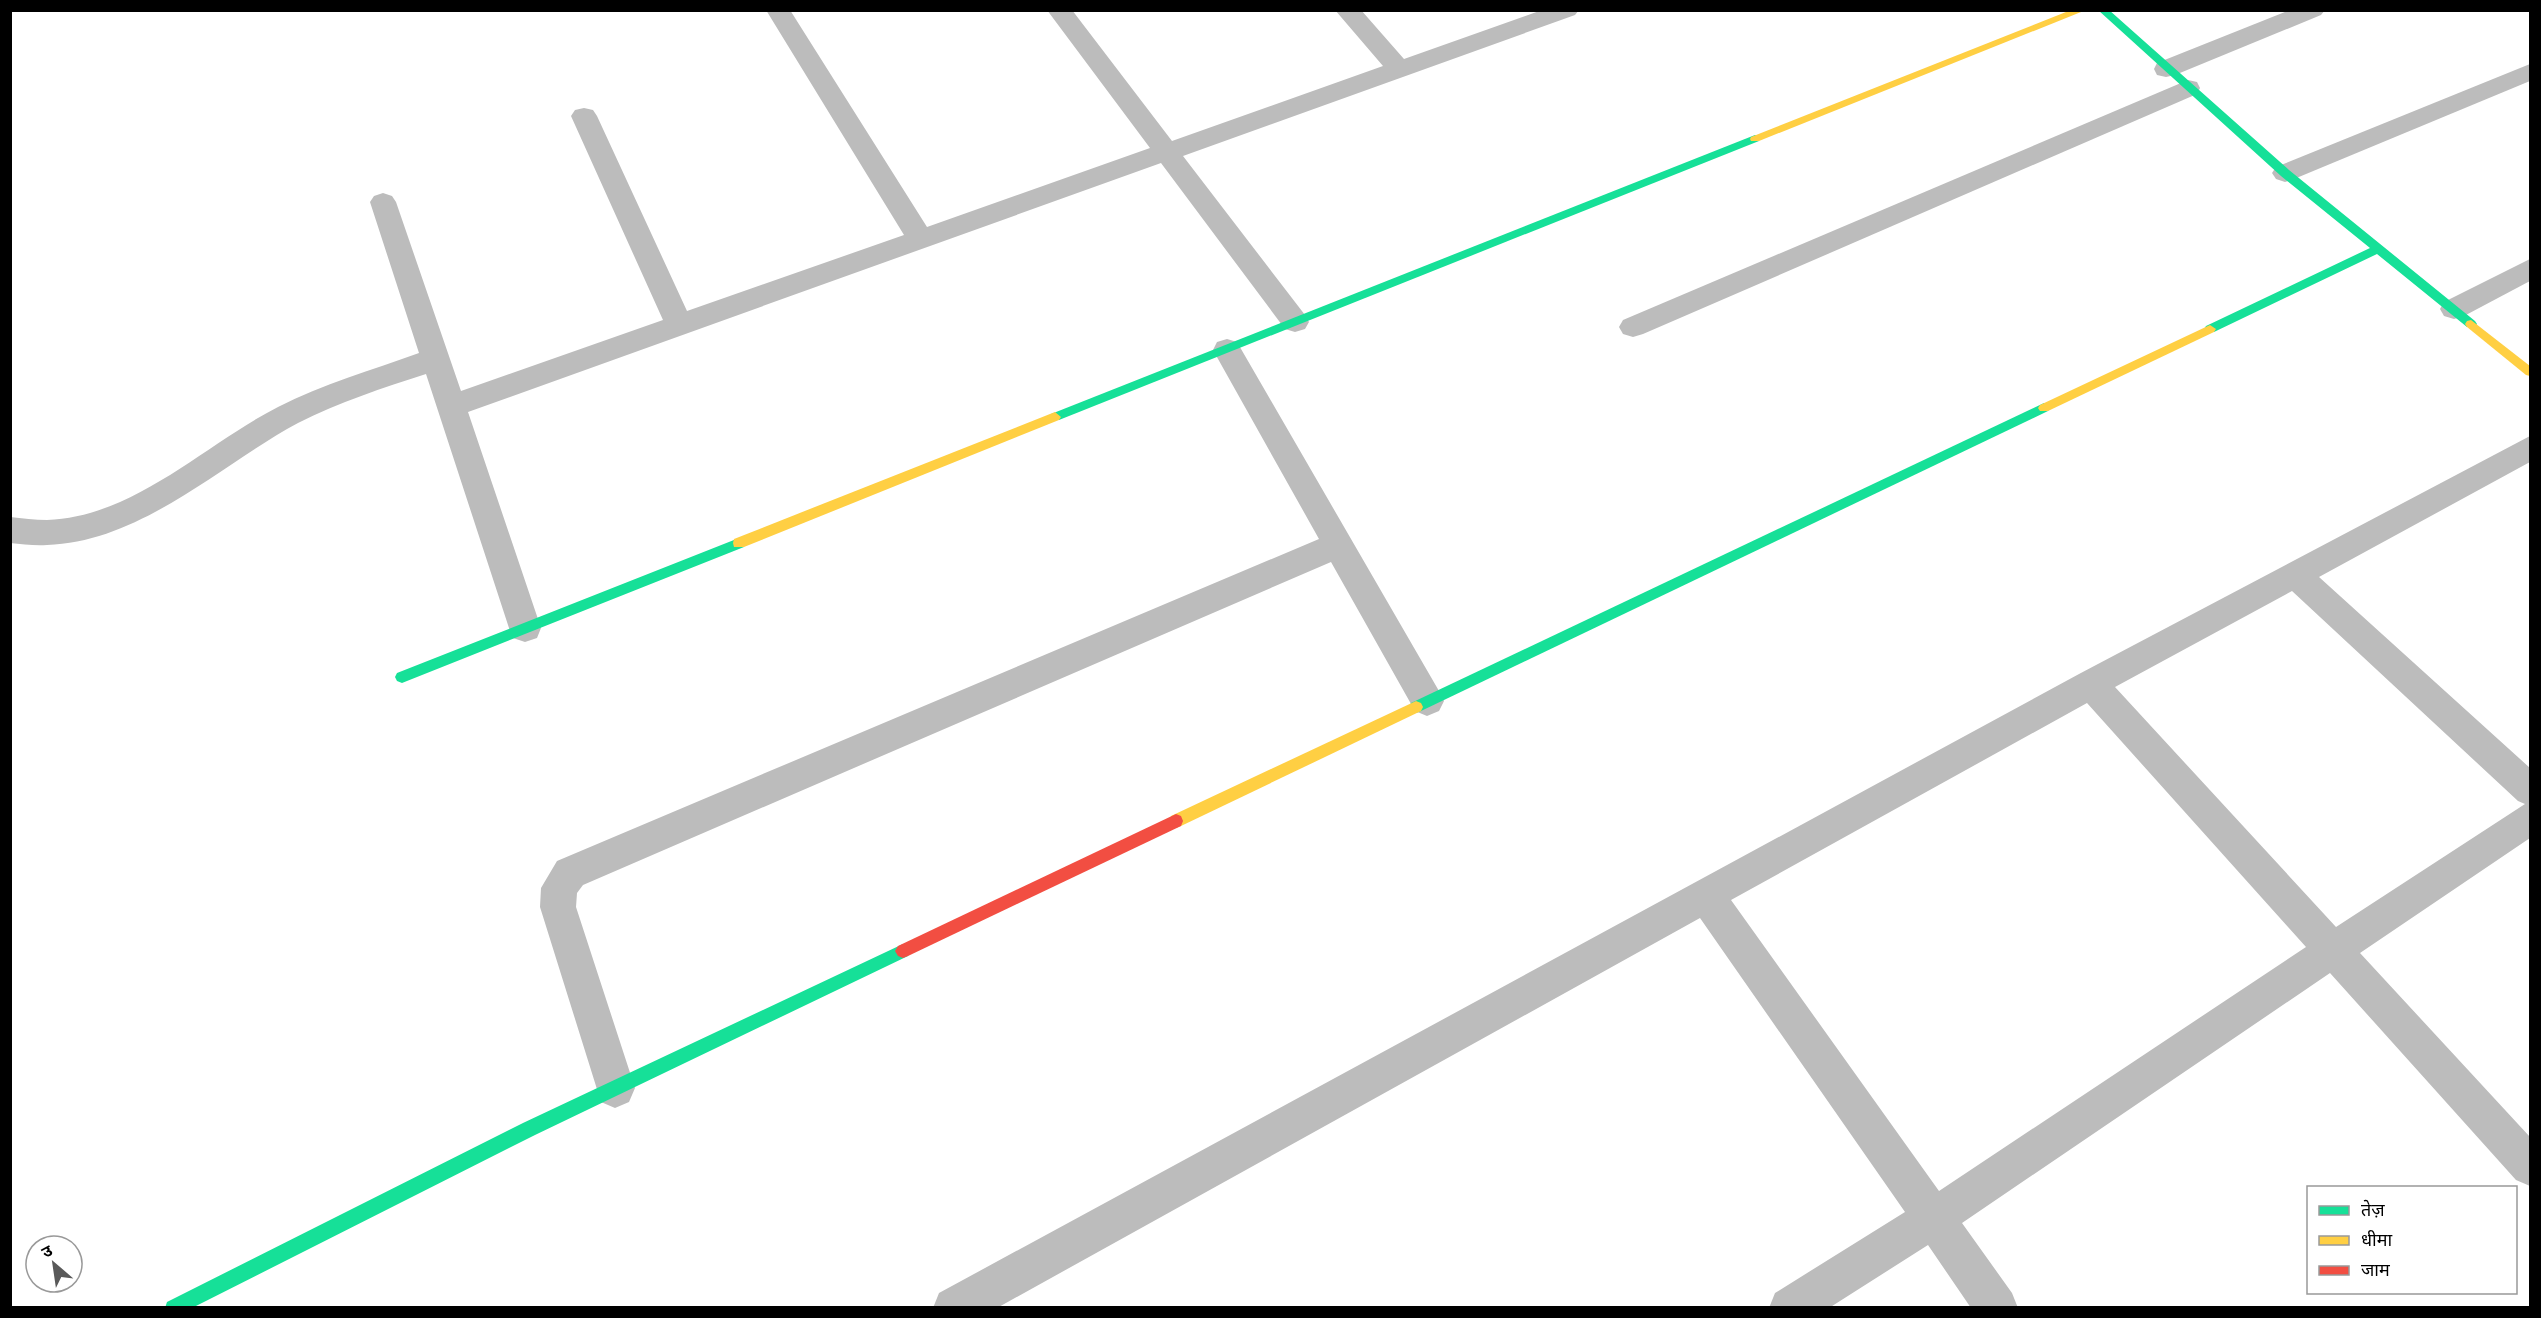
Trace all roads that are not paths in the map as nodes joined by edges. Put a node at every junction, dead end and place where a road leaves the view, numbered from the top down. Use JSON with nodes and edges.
{"nodes":[{"id":1,"x":778,"y":10,"type":"edge"},
{"id":2,"x":1059,"y":10,"type":"edge"},
{"id":3,"x":1347,"y":10,"type":"edge"},
{"id":4,"x":1567,"y":10,"type":"edge"},
{"id":5,"x":2081,"y":10,"type":"edge"},
{"id":6,"x":2103,"y":10,"type":"edge"},
{"id":7,"x":2313,"y":10,"type":"edge"},
{"id":8,"x":2166,"y":69,"type":"junction"},
{"id":9,"x":1400,"y":70,"type":"junction"},
{"id":10,"x":2530,"y":72,"type":"edge"},
{"id":11,"x":2188,"y":88,"type":"junction"},
{"id":12,"x":584,"y":116,"type":"dead end"},
{"id":13,"x":1167,"y":152,"type":"junction"},
{"id":14,"x":2285,"y":173,"type":"junction"},
{"id":15,"x":383,"y":201,"type":"dead end"},
{"id":16,"x":921,"y":240,"type":"junction"},
{"id":17,"x":2379,"y":248,"type":"junction"},
{"id":18,"x":2530,"y":269,"type":"edge"},
{"id":19,"x":2454,"y":309,"type":"junction"},
{"id":20,"x":1295,"y":322,"type":"junction"},
{"id":21,"x":679,"y":325,"type":"junction"},
{"id":22,"x":1633,"y":327,"type":"dead end"},
{"id":23,"x":1227,"y":350,"type":"junction"},
{"id":24,"x":435,"y":359,"type":"junction"},
{"id":25,"x":2530,"y":372,"type":"edge"},
{"id":26,"x":451,"y":406,"type":"junction"},
{"id":27,"x":2530,"y":448,"type":"edge"},
{"id":28,"x":10,"y":530,"type":"edge"},
{"id":29,"x":1338,"y":545,"type":"junction"},
{"id":30,"x":2296,"y":575,"type":"junction"},
{"id":31,"x":525,"y":628,"type":"junction"},
{"id":32,"x":402,"y":677,"type":"dead end"},
{"id":33,"x":2091,"y":684,"type":"junction"},
{"id":34,"x":1427,"y":701,"type":"junction"},
{"id":35,"x":2530,"y":790,"type":"edge"},
{"id":36,"x":2530,"y":818,"type":"edge"},
{"id":37,"x":1707,"y":897,"type":"junction"},
{"id":38,"x":2333,"y":950,"type":"junction"},
{"id":39,"x":615,"y":1088,"type":"junction"},
{"id":40,"x":2530,"y":1166,"type":"edge"},
{"id":41,"x":1934,"y":1218,"type":"junction"},
{"id":42,"x":173,"y":1308,"type":"edge"},
{"id":43,"x":954,"y":1308,"type":"edge"},
{"id":44,"x":1790,"y":1308,"type":"edge"},
{"id":45,"x":1997,"y":1308,"type":"edge"}],
"edges":[{"from":1,"to":16,"type":"street"},
{"from":2,"to":13,"type":"street"},
{"from":3,"to":9,"type":"street"},
{"from":4,"to":9,"type":"street"},
{"from":5,"to":20,"type":"street"},
{"from":6,"to":8,"type":"street"},
{"from":7,"to":8,"type":"street"},
{"from":8,"to":11,"type":"street"},
{"from":9,"to":13,"type":"street"},
{"from":10,"to":14,"type":"street"},
{"from":11,"to":14,"type":"street"},
{"from":11,"to":22,"type":"street"},
{"from":12,"to":21,"type":"street"},
{"from":13,"to":16,"type":"street"},
{"from":13,"to":20,"type":"street"},
{"from":14,"to":17,"type":"street"},
{"from":15,"to":24,"type":"street"},
{"from":16,"to":21,"type":"street"},
{"from":17,"to":19,"type":"street"},
{"from":17,"to":34,"type":"street"},
{"from":18,"to":19,"type":"street"},
{"from":19,"to":25,"type":"street"},
{"from":20,"to":23,"type":"street"},
{"from":21,"to":26,"type":"street"},
{"from":23,"to":29,"type":"street"},
{"from":23,"to":31,"type":"street"},
{"from":24,"to":26,"type":"street"},
{"from":24,"to":28,"type":"street"},
{"from":26,"to":31,"type":"street"},
{"from":27,"to":30,"type":"street"},
{"from":29,"to":34,"type":"street"},
{"from":29,"to":39,"type":"street"},
{"from":30,"to":33,"type":"street"},
{"from":30,"to":35,"type":"street"},
{"from":31,"to":32,"type":"street"},
{"from":33,"to":37,"type":"street"},
{"from":33,"to":38,"type":"street"},
{"from":34,"to":39,"type":"street"},
{"from":36,"to":38,"type":"street"},
{"from":37,"to":41,"type":"street"},
{"from":37,"to":43,"type":"street"},
{"from":38,"to":40,"type":"street"},
{"from":38,"to":41,"type":"street"},
{"from":39,"to":42,"type":"street"},
{"from":41,"to":44,"type":"street"},
{"from":41,"to":45,"type":"street"}]}
